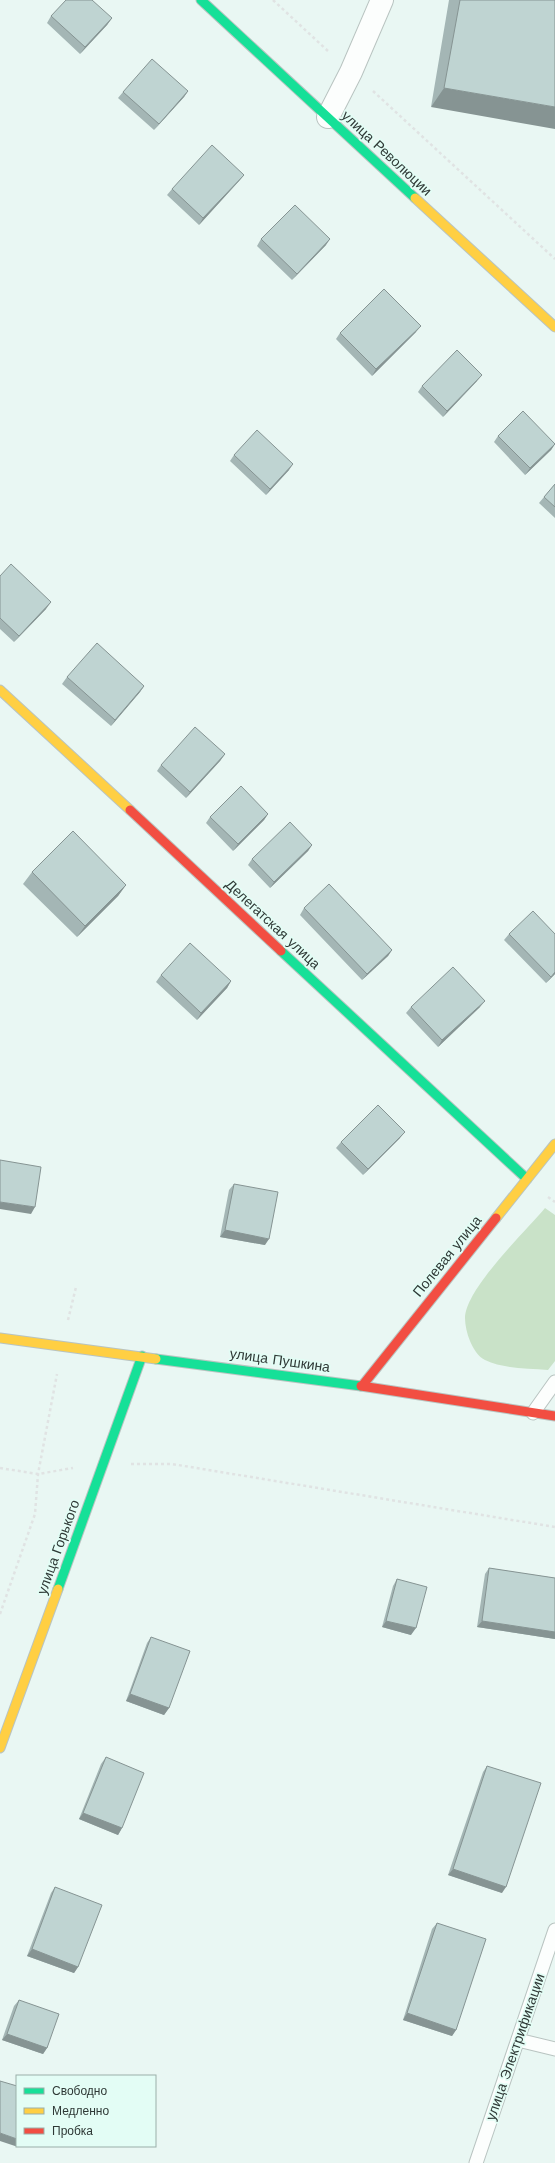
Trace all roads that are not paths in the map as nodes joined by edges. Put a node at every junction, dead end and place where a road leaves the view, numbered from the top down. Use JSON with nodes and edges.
{"nodes":[{"id":1,"x":201,"y":0,"type":"edge"},
{"id":2,"x":382,"y":0,"type":"edge"},
{"id":3,"x":328,"y":117,"type":"junction"},
{"id":4,"x":555,"y":327,"type":"edge"},
{"id":5,"x":0,"y":690,"type":"edge"},
{"id":6,"x":555,"y":1144,"type":"edge"},
{"id":7,"x":526,"y":1179,"type":"junction"},
{"id":8,"x":0,"y":1338,"type":"edge"},
{"id":9,"x":142,"y":1356,"type":"junction"},
{"id":10,"x":555,"y":1382,"type":"edge"},
{"id":11,"x":362,"y":1386,"type":"junction"},
{"id":12,"x":533,"y":1413,"type":"junction"},
{"id":13,"x":555,"y":1416,"type":"edge"},
{"id":14,"x":0,"y":1748,"type":"edge"},
{"id":15,"x":555,"y":1930,"type":"edge"},
{"id":16,"x":518,"y":2040,"type":"junction"},
{"id":17,"x":555,"y":2049,"type":"edge"},
{"id":18,"x":476,"y":2163,"type":"edge"}],
"edges":[{"from":1,"to":3,"type":"street","name":"улица Революции"},
{"from":2,"to":3,"type":"street"},
{"from":3,"to":4,"type":"street","name":"улица Революции"},
{"from":5,"to":7,"type":"street","name":"Делегатская улица"},
{"from":6,"to":7,"type":"street","name":"Полевая улица"},
{"from":7,"to":11,"type":"street","name":"Полевая улица"},
{"from":8,"to":9,"type":"street","name":"улица Пушкина"},
{"from":9,"to":11,"type":"street","name":"улица Пушкина"},
{"from":9,"to":14,"type":"street","name":"улица Горького"},
{"from":10,"to":12,"type":"lane"},
{"from":11,"to":12,"type":"street","name":"улица Пушкина"},
{"from":12,"to":13,"type":"street","name":"улица Пушкина"},
{"from":15,"to":16,"type":"lane","name":"улица Электрификации"},
{"from":16,"to":17,"type":"lane"},
{"from":16,"to":18,"type":"lane","name":"улица Электрификации"}]}
